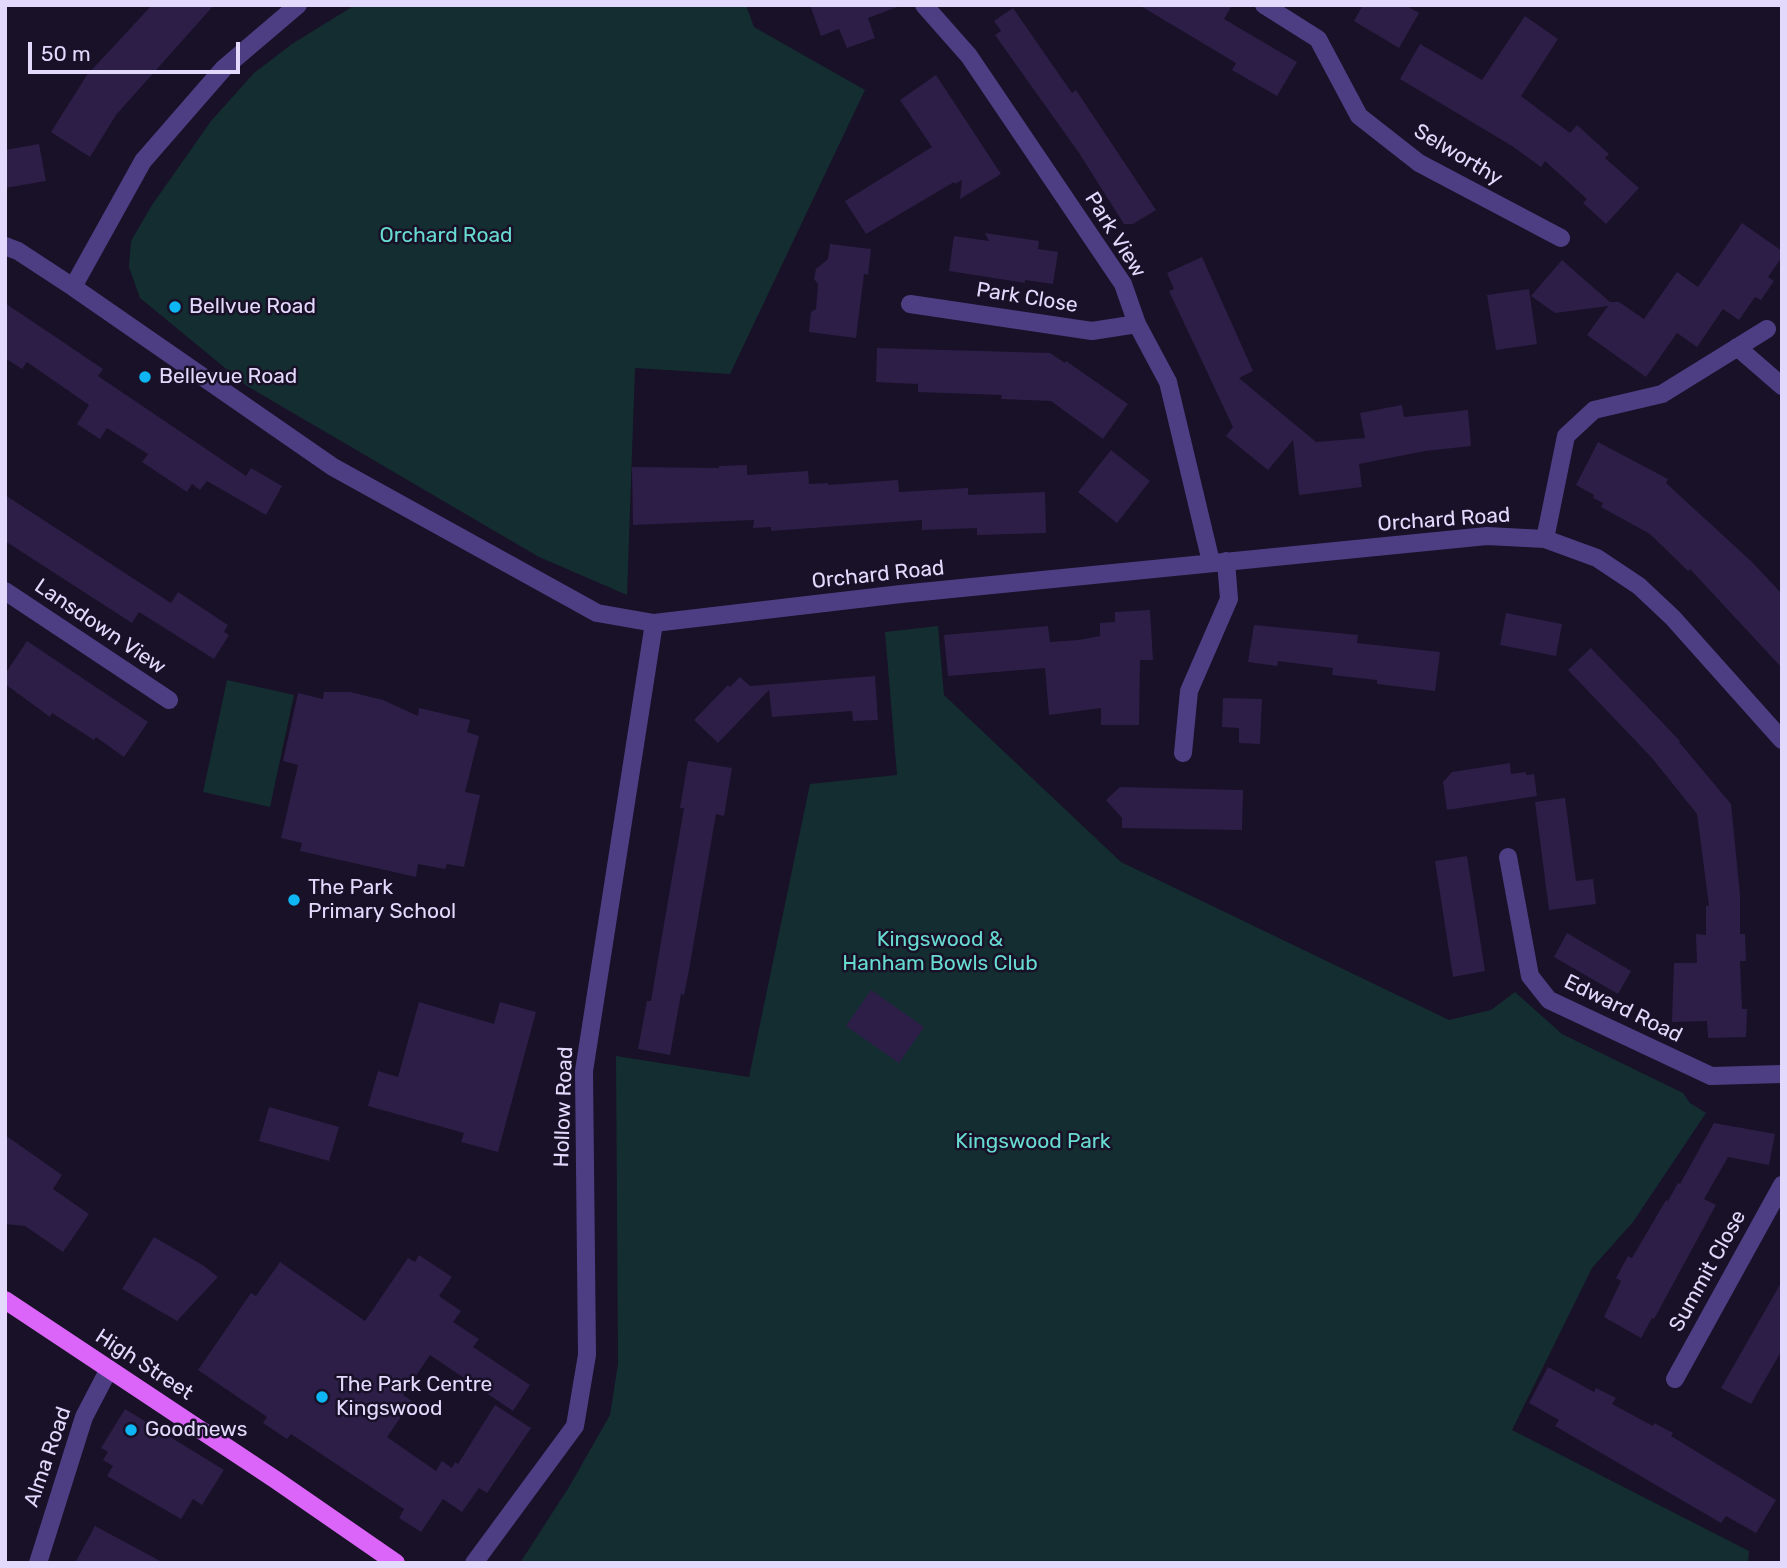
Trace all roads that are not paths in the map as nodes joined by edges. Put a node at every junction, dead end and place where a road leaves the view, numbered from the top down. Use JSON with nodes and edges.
{"nodes":[{"id":1,"x":298,"y":5,"type":"edge"},
{"id":2,"x":924,"y":5,"type":"edge"},
{"id":3,"x":1264,"y":5,"type":"edge"},
{"id":4,"x":1561,"y":238,"type":"dead end"},
{"id":5,"x":5,"y":246,"type":"edge"},
{"id":6,"x":73,"y":287,"type":"junction"},
{"id":7,"x":910,"y":304,"type":"dead end"},
{"id":8,"x":1137,"y":324,"type":"junction"},
{"id":9,"x":1767,"y":329,"type":"dead end"},
{"id":10,"x":1737,"y":348,"type":"junction"},
{"id":11,"x":1782,"y":386,"type":"edge"},
{"id":12,"x":1545,"y":539,"type":"junction"},
{"id":13,"x":1219,"y":562,"type":"junction"},
{"id":14,"x":5,"y":591,"type":"edge"},
{"id":15,"x":654,"y":623,"type":"junction"},
{"id":16,"x":169,"y":700,"type":"dead end"},
{"id":17,"x":1782,"y":740,"type":"edge"},
{"id":18,"x":1183,"y":753,"type":"dead end"},
{"id":19,"x":1508,"y":857,"type":"dead end"},
{"id":20,"x":1782,"y":1074,"type":"edge"},
{"id":21,"x":1782,"y":1185,"type":"edge"},
{"id":22,"x":5,"y":1300,"type":"edge"},
{"id":23,"x":108,"y":1369,"type":"junction"},
{"id":24,"x":1675,"y":1379,"type":"dead end"},
{"id":25,"x":37,"y":1563,"type":"edge"},
{"id":26,"x":396,"y":1563,"type":"edge"},
{"id":27,"x":474,"y":1563,"type":"edge"}],
"edges":[{"from":1,"to":6,"type":"street"},
{"from":2,"to":8,"type":"street","name":"Park View"},
{"from":3,"to":4,"type":"street","name":"Selworthy"},
{"from":5,"to":6,"type":"street","name":"Orchard Road"},
{"from":6,"to":15,"type":"street","name":"Orchard Road"},
{"from":7,"to":8,"type":"street","name":"Park Close"},
{"from":8,"to":13,"type":"street","name":"Park View"},
{"from":9,"to":10,"type":"street"},
{"from":10,"to":11,"type":"street"},
{"from":10,"to":12,"type":"street"},
{"from":12,"to":13,"type":"street","name":"Orchard Road"},
{"from":12,"to":17,"type":"street","name":"Orchard Road"},
{"from":13,"to":15,"type":"street","name":"Orchard Road"},
{"from":13,"to":18,"type":"street","name":"Park View"},
{"from":14,"to":16,"type":"street","name":"Lansdown View"},
{"from":15,"to":27,"type":"street","name":"Hollow Road"},
{"from":19,"to":20,"type":"street","name":"Edward Road"},
{"from":21,"to":24,"type":"street","name":"Summit Close"},
{"from":22,"to":23,"type":"main road","name":"High Street"},
{"from":23,"to":25,"type":"street","name":"Alma Road"},
{"from":23,"to":26,"type":"main road","name":"High Street"}]}
